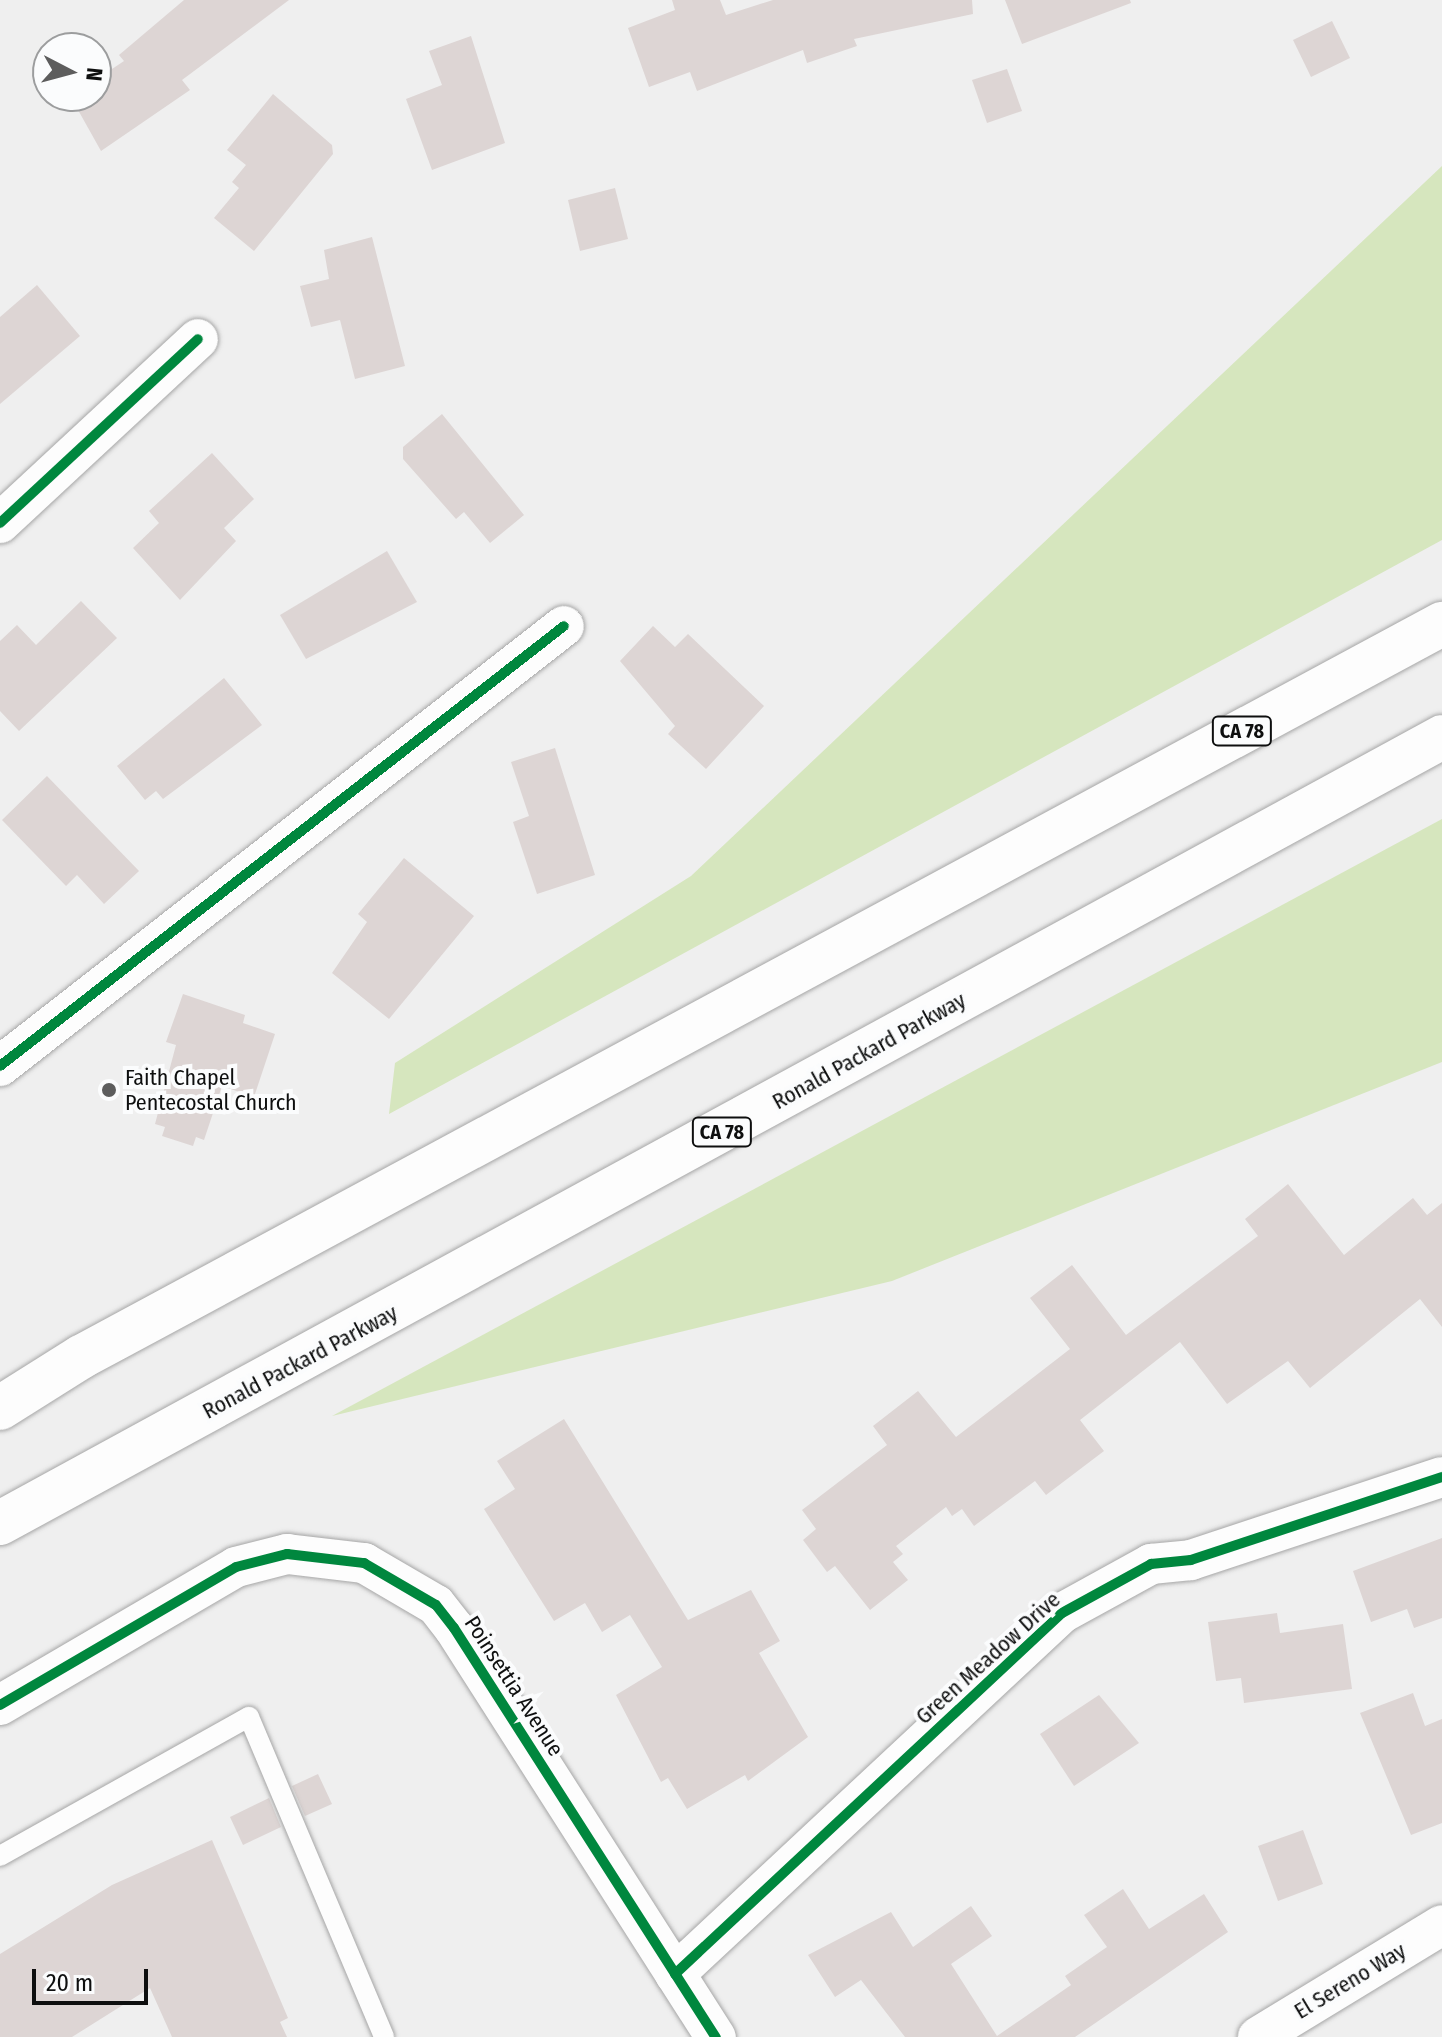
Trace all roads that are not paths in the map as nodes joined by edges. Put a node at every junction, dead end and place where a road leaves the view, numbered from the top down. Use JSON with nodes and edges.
{"nodes":[{"id":1,"x":198,"y":339,"type":"dead end"},
{"id":2,"x":0,"y":523,"type":"edge"},
{"id":3,"x":1442,"y":624,"type":"edge"},
{"id":4,"x":564,"y":626,"type":"dead end"},
{"id":5,"x":1442,"y":737,"type":"edge"},
{"id":6,"x":0,"y":1066,"type":"edge"},
{"id":7,"x":0,"y":1408,"type":"edge"},
{"id":8,"x":1442,"y":1477,"type":"edge"},
{"id":9,"x":0,"y":1523,"type":"edge"},
{"id":10,"x":0,"y":1705,"type":"edge"},
{"id":11,"x":0,"y":1856,"type":"edge"},
{"id":12,"x":1442,"y":1925,"type":"edge"},
{"id":13,"x":675,"y":1974,"type":"junction"},
{"id":14,"x":384,"y":2037,"type":"edge"},
{"id":15,"x":716,"y":2037,"type":"edge"},
{"id":16,"x":1258,"y":2037,"type":"edge"}],
"edges":[{"from":1,"to":2,"type":"street"},
{"from":3,"to":7,"type":"highway","number":"CA 78"},
{"from":4,"to":6,"type":"street"},
{"from":5,"to":9,"type":"highway","name":"Ronald Packard Parkway","number":"CA 78"},
{"from":8,"to":13,"type":"street","name":"Green Meadow Drive"},
{"from":10,"to":13,"type":"street","name":"Poinsettia Avenue"},
{"from":11,"to":14,"type":"lane"},
{"from":12,"to":16,"type":"street","name":"El Sereno Way"},
{"from":13,"to":15,"type":"street","name":"Poinsettia Avenue"}]}
